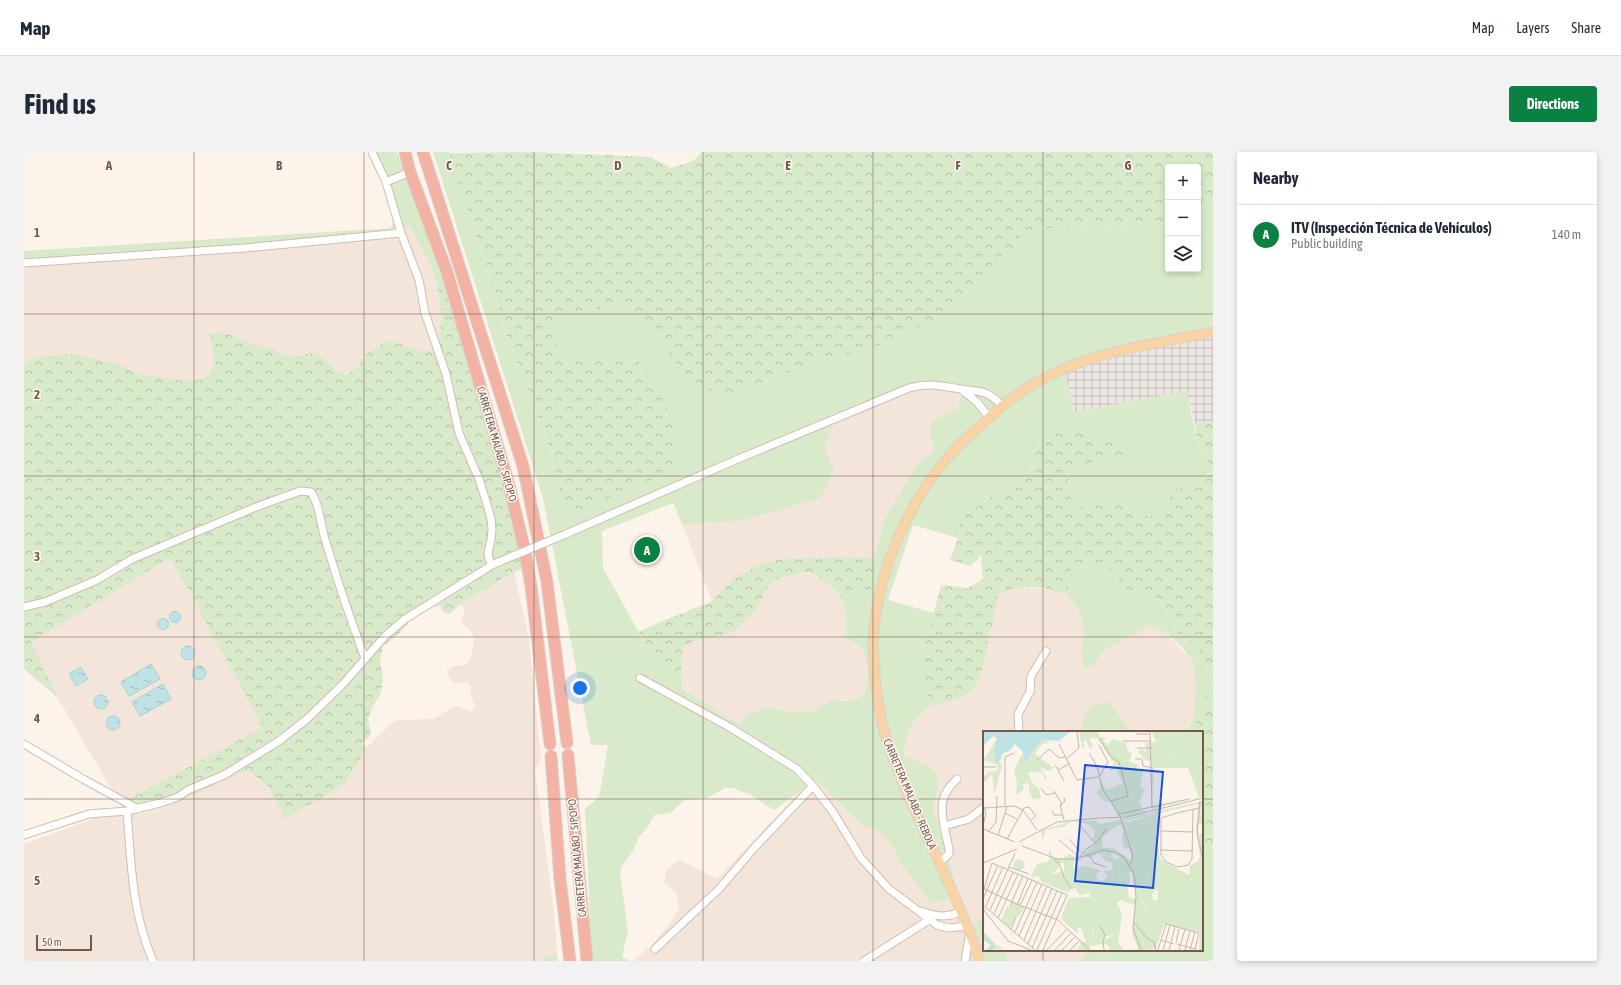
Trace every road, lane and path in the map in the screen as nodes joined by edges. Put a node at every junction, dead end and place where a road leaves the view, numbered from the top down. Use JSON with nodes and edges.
{"nodes":[{"id":1,"x":372,"y":152,"type":"edge"},
{"id":2,"x":405,"y":152,"type":"edge"},
{"id":3,"x":423,"y":152,"type":"edge"},
{"id":4,"x":410,"y":172,"type":"junction"},
{"id":5,"x":386,"y":182,"type":"junction"},
{"id":6,"x":401,"y":233,"type":"junction"},
{"id":7,"x":24,"y":263,"type":"edge"},
{"id":8,"x":1213,"y":332,"type":"edge"},
{"id":9,"x":961,"y":389,"type":"junction"},
{"id":10,"x":1001,"y":406,"type":"junction"},
{"id":11,"x":989,"y":417,"type":"junction"},
{"id":12,"x":492,"y":565,"type":"junction"},
{"id":13,"x":24,"y":607,"type":"edge"},
{"id":14,"x":1046,"y":651,"type":"dead end"},
{"id":15,"x":365,"y":658,"type":"junction"},
{"id":16,"x":640,"y":678,"type":"dead end"},
{"id":17,"x":1019,"y":731,"type":"edge"},
{"id":18,"x":567,"y":743,"type":"dead end"},
{"id":19,"x":24,"y":744,"type":"edge"},
{"id":20,"x":550,"y":744,"type":"dead end"},
{"id":21,"x":568,"y":755,"type":"dead end"},
{"id":22,"x":551,"y":756,"type":"dead end"},
{"id":23,"x":957,"y":779,"type":"dead end"},
{"id":24,"x":813,"y":786,"type":"junction"},
{"id":25,"x":983,"y":807,"type":"edge"},
{"id":26,"x":138,"y":809,"type":"junction"},
{"id":27,"x":127,"y":811,"type":"junction"},
{"id":28,"x":944,"y":826,"type":"junction"},
{"id":29,"x":24,"y":835,"type":"edge"},
{"id":30,"x":939,"y":863,"type":"junction"},
{"id":31,"x":917,"y":909,"type":"junction"},
{"id":32,"x":962,"y":911,"type":"junction"},
{"id":33,"x":929,"y":920,"type":"junction"},
{"id":34,"x":969,"y":928,"type":"junction"},
{"id":35,"x":655,"y":950,"type":"dead end"},
{"id":36,"x":153,"y":961,"type":"edge"},
{"id":37,"x":570,"y":961,"type":"edge"},
{"id":38,"x":587,"y":961,"type":"edge"},
{"id":39,"x":864,"y":961,"type":"edge"},
{"id":40,"x":965,"y":961,"type":"edge"},
{"id":41,"x":980,"y":961,"type":"edge"}],
"edges":[{"from":1,"to":5,"type":"street"},
{"from":2,"to":4,"type":"highway","name":"CARRETERA MALABO - SIPOPO"},
{"from":3,"to":18,"type":"highway","name":"CARRETERA MALABO - SIPOPO"},
{"from":4,"to":5,"type":"street"},
{"from":4,"to":20,"type":"highway","name":"CARRETERA MALABO - SIPOPO"},
{"from":5,"to":6,"type":"street"},
{"from":6,"to":7,"type":"street"},
{"from":6,"to":12,"type":"street"},
{"from":8,"to":10,"type":"main road","name":"CARRETERA MALABO - REBOLA"},
{"from":9,"to":10,"type":"street"},
{"from":9,"to":11,"type":"street"},
{"from":9,"to":12,"type":"street","bridge":true},
{"from":10,"to":11,"type":"main road","name":"CARRETERA MALABO - REBOLA"},
{"from":11,"to":30,"type":"main road","name":"CARRETERA MALABO - REBOLA"},
{"from":12,"to":15,"type":"street"},
{"from":13,"to":15,"type":"street"},
{"from":14,"to":17,"type":"street"},
{"from":15,"to":26,"type":"street"},
{"from":16,"to":24,"type":"street"},
{"from":19,"to":26,"type":"street"},
{"from":21,"to":38,"type":"highway","name":"CARRETERA MALABO - SIPOPO"},
{"from":22,"to":37,"type":"highway","name":"CARRETERA MALABO - SIPOPO"},
{"from":23,"to":28,"type":"street"},
{"from":24,"to":31,"type":"street"},
{"from":24,"to":35,"type":"street"},
{"from":25,"to":28,"type":"street"},
{"from":26,"to":27,"type":"street"},
{"from":27,"to":29,"type":"street"},
{"from":27,"to":36,"type":"street"},
{"from":28,"to":30,"type":"street"},
{"from":30,"to":32,"type":"main road","name":"CARRETERA MALABO - REBOLA"},
{"from":31,"to":32,"type":"street"},
{"from":31,"to":33,"type":"street"},
{"from":32,"to":34,"type":"main road","name":"CARRETERA MALABO - REBOLA"},
{"from":33,"to":34,"type":"street"},
{"from":33,"to":39,"type":"street"},
{"from":34,"to":40,"type":"street"},
{"from":34,"to":41,"type":"main road","name":"CARRETERA MALABO - REBOLA"}]}
